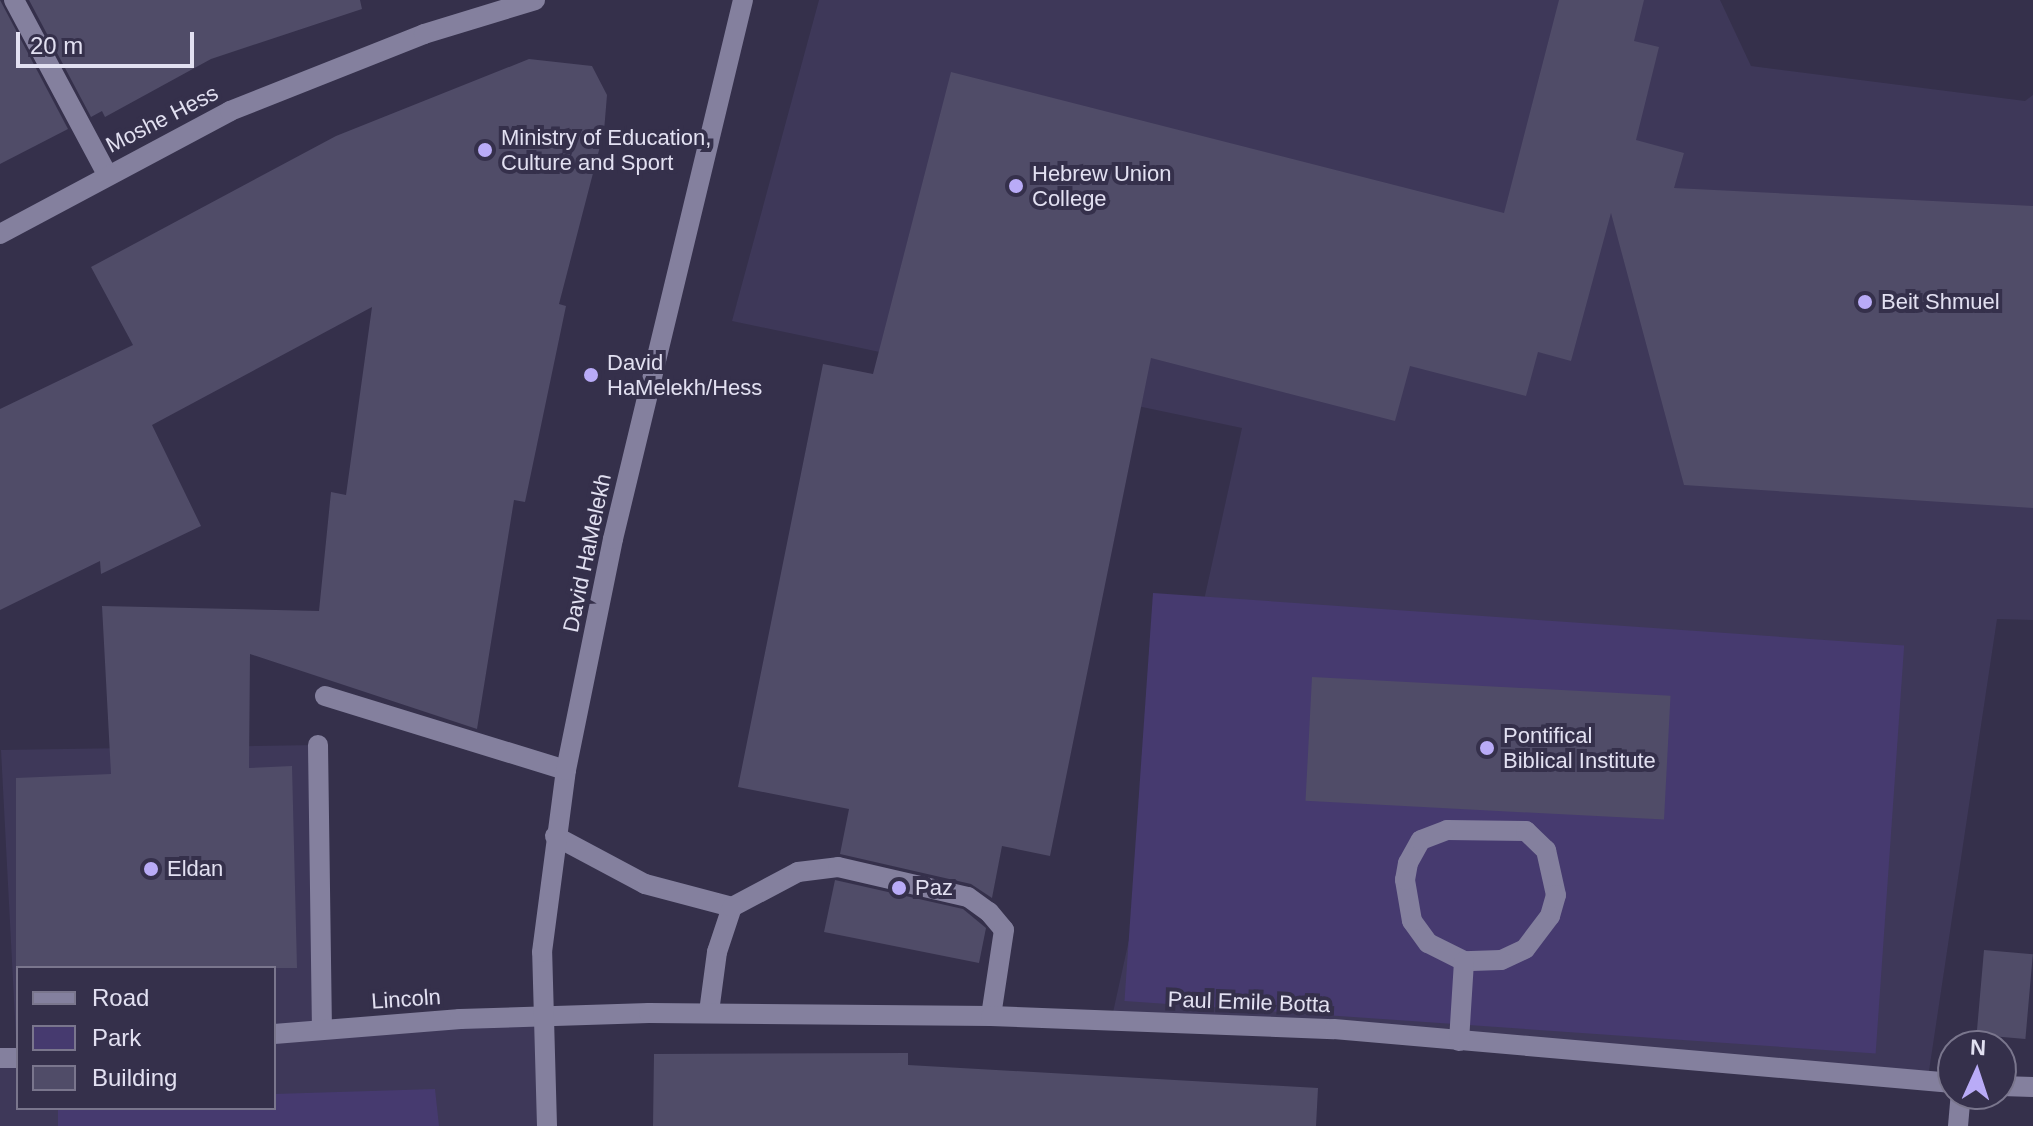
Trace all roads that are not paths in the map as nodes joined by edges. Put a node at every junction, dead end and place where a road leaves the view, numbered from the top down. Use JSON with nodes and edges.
{"nodes":[{"id":1,"x":14,"y":0,"type":"edge"},
{"id":2,"x":535,"y":0,"type":"edge"},
{"id":3,"x":743,"y":0,"type":"edge"},
{"id":4,"x":107,"y":174,"type":"junction"},
{"id":5,"x":0,"y":234,"type":"edge"},
{"id":6,"x":325,"y":696,"type":"dead end"},
{"id":7,"x":318,"y":745,"type":"dead end"},
{"id":8,"x":566,"y":770,"type":"junction"},
{"id":9,"x":555,"y":836,"type":"junction"},
{"id":10,"x":732,"y":907,"type":"junction"},
{"id":11,"x":1464,"y":961,"type":"junction"},
{"id":12,"x":709,"y":1012,"type":"junction"},
{"id":13,"x":541,"y":1016,"type":"junction"},
{"id":14,"x":991,"y":1016,"type":"junction"},
{"id":15,"x":322,"y":1029,"type":"junction"},
{"id":16,"x":276,"y":1034,"type":"edge"},
{"id":17,"x":1459,"y":1041,"type":"junction"},
{"id":18,"x":1937,"y":1082,"type":"edge"},
{"id":19,"x":547,"y":1126,"type":"edge"}],
"edges":[{"from":1,"to":4,"type":"street"},
{"from":2,"to":4,"type":"street","name":"Moshe Hess"},
{"from":3,"to":8,"type":"street","name":"David HaMelekh"},
{"from":4,"to":5,"type":"street","name":"Moshe Hess"},
{"from":6,"to":8,"type":"street"},
{"from":7,"to":15,"type":"street"},
{"from":8,"to":9,"type":"street","name":"David HaMelekh"},
{"from":9,"to":10,"type":"street"},
{"from":9,"to":13,"type":"street","name":"David HaMelekh"},
{"from":10,"to":12,"type":"street"},
{"from":10,"to":14,"type":"street"},
{"from":11,"to":11,"type":"street"},
{"from":11,"to":17,"type":"street"},
{"from":12,"to":13,"type":"street","name":"Paul Emile Botta"},
{"from":12,"to":14,"type":"street","name":"Paul Emile Botta"},
{"from":13,"to":15,"type":"street","name":"Lincoln"},
{"from":13,"to":19,"type":"street","name":"David HaMelekh"},
{"from":14,"to":17,"type":"street","name":"Paul Emile Botta"},
{"from":15,"to":16,"type":"street","name":"Lincoln"},
{"from":17,"to":18,"type":"street","name":"Paul Emile Botta"}]}
